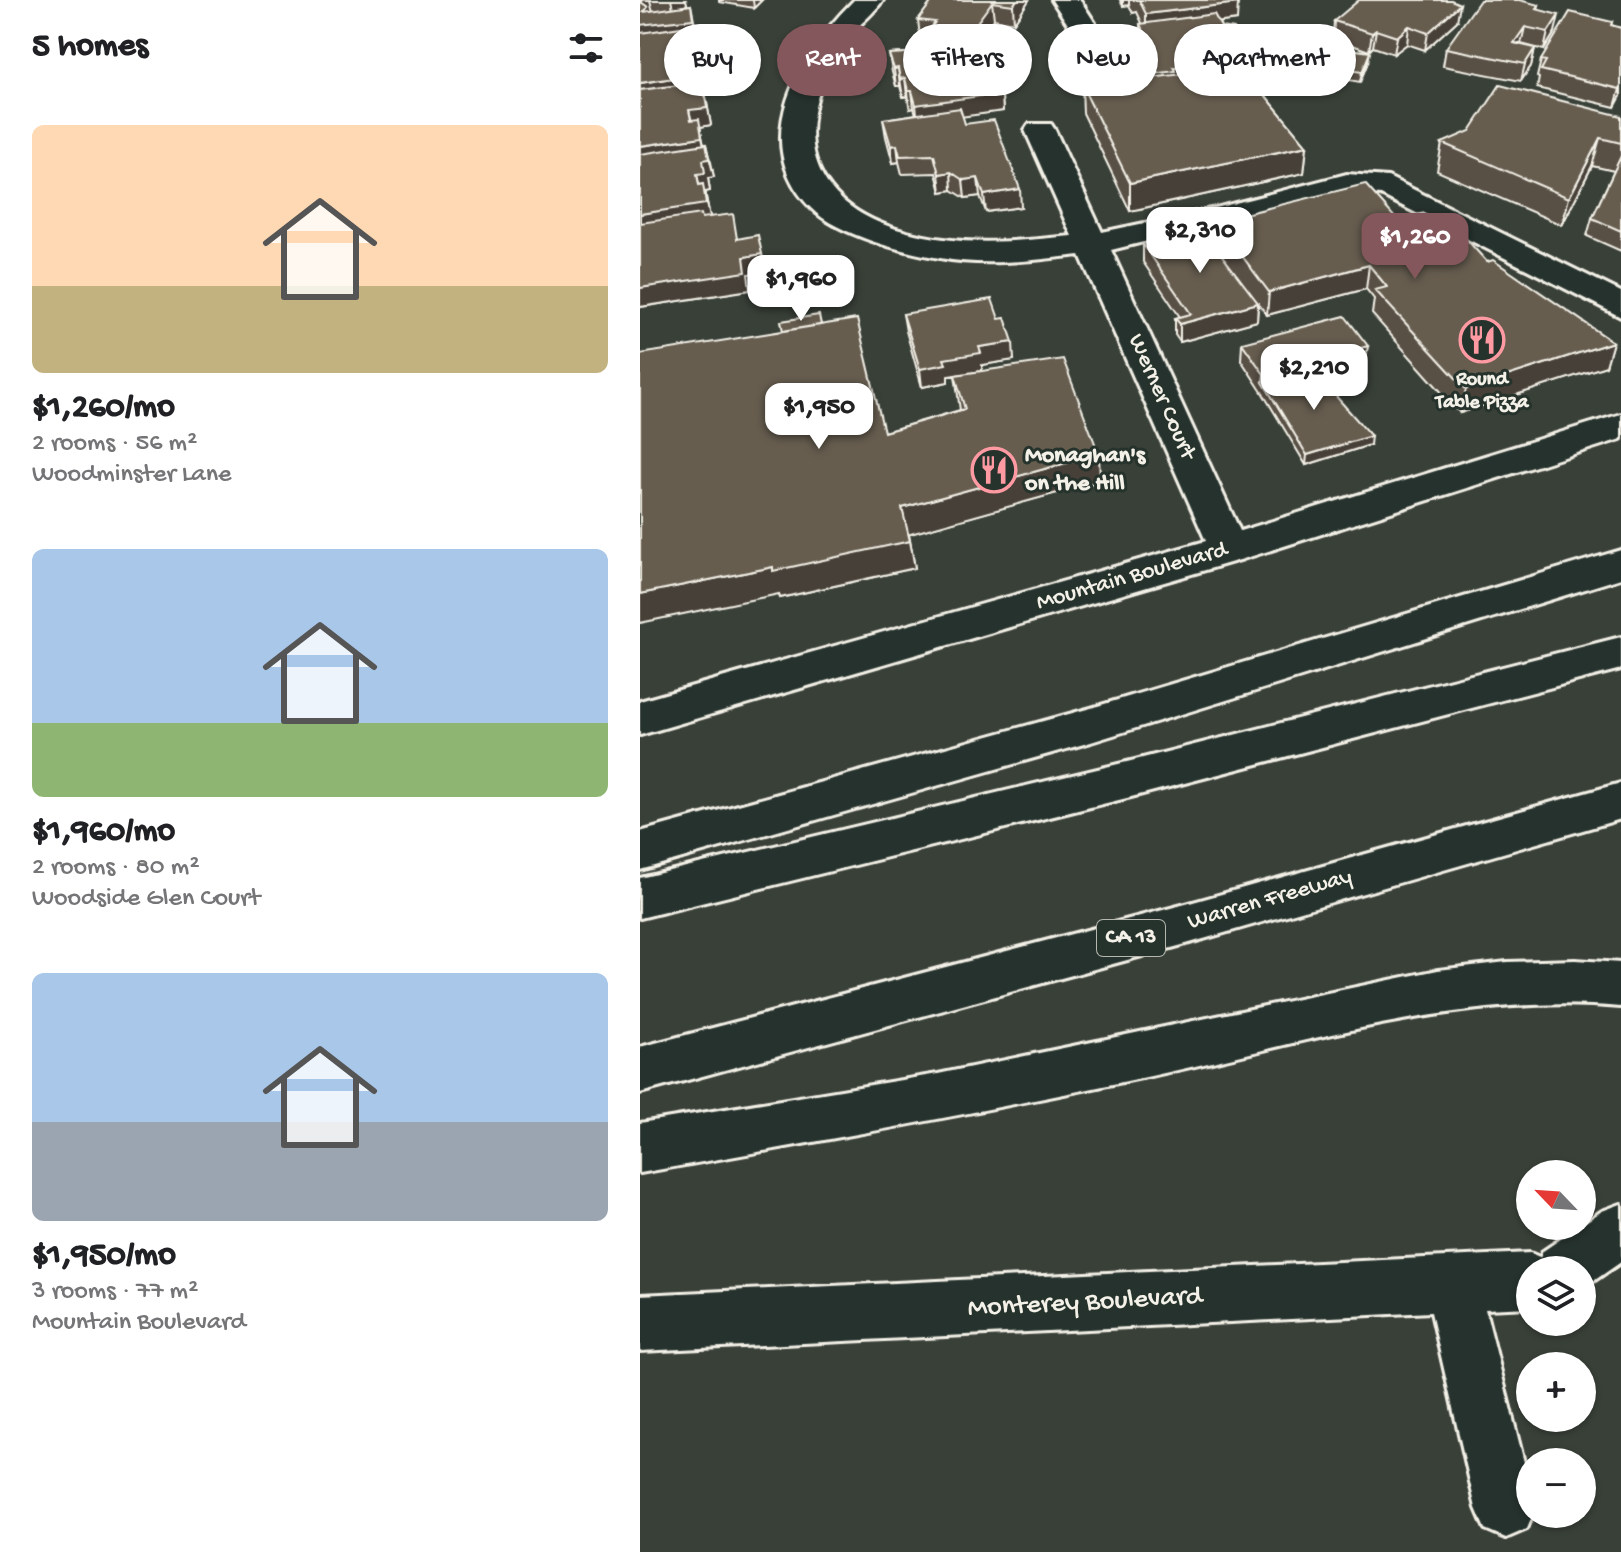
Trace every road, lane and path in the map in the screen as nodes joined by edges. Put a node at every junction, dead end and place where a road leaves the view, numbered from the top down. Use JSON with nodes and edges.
{"nodes":[{"id":1,"x":869,"y":0,"type":"edge"},
{"id":2,"x":1040,"y":130,"type":"dead end"},
{"id":3,"x":1094,"y":245,"type":"junction"},
{"id":4,"x":1621,"y":306,"type":"edge"},
{"id":5,"x":1621,"y":426,"type":"edge"},
{"id":6,"x":1229,"y":549,"type":"junction"},
{"id":7,"x":1621,"y":564,"type":"edge"},
{"id":8,"x":1621,"y":653,"type":"edge"},
{"id":9,"x":640,"y":718,"type":"edge"},
{"id":10,"x":1621,"y":801,"type":"edge"},
{"id":11,"x":640,"y":851,"type":"edge"},
{"id":12,"x":640,"y":898,"type":"edge"},
{"id":13,"x":1500,"y":982,"type":"junction"},
{"id":14,"x":1621,"y":985,"type":"edge"},
{"id":15,"x":1621,"y":1017,"type":"edge"},
{"id":16,"x":640,"y":1070,"type":"edge"},
{"id":17,"x":640,"y":1148,"type":"edge"},
{"id":18,"x":1621,"y":1230,"type":"edge"},
{"id":19,"x":1583,"y":1256,"type":"edge"},
{"id":20,"x":1621,"y":1262,"type":"edge"},
{"id":21,"x":1596,"y":1268,"type":"edge"},
{"id":22,"x":1516,"y":1281,"type":"edge"},
{"id":23,"x":1452,"y":1286,"type":"junction"},
{"id":24,"x":641,"y":1330,"type":"edge"},
{"id":25,"x":1506,"y":1508,"type":"dead end"}],
"edges":[{"from":1,"to":3,"type":"main road"},
{"from":2,"to":3,"type":"main road","name":"Werner Court"},
{"from":3,"to":4,"type":"main road"},
{"from":3,"to":6,"type":"main road","name":"Werner Court"},
{"from":5,"to":6,"type":"main road","name":"Mountain Boulevard"},
{"from":6,"to":9,"type":"main road","name":"Mountain Boulevard"},
{"from":7,"to":11,"type":"main road"},
{"from":8,"to":12,"type":"main road"},
{"from":10,"to":16,"type":"main road","name":"Warren Freeway","number":"CA 13"},
{"from":13,"to":14,"type":"main road"},
{"from":13,"to":15,"type":"main road"},
{"from":13,"to":17,"type":"main road"},
{"from":18,"to":19,"type":"main road"},
{"from":20,"to":21,"type":"main road"},
{"from":22,"to":23,"type":"main road","name":"Monterey Boulevard"},
{"from":23,"to":24,"type":"main road","name":"Monterey Boulevard"},
{"from":23,"to":25,"type":"main road"}]}
